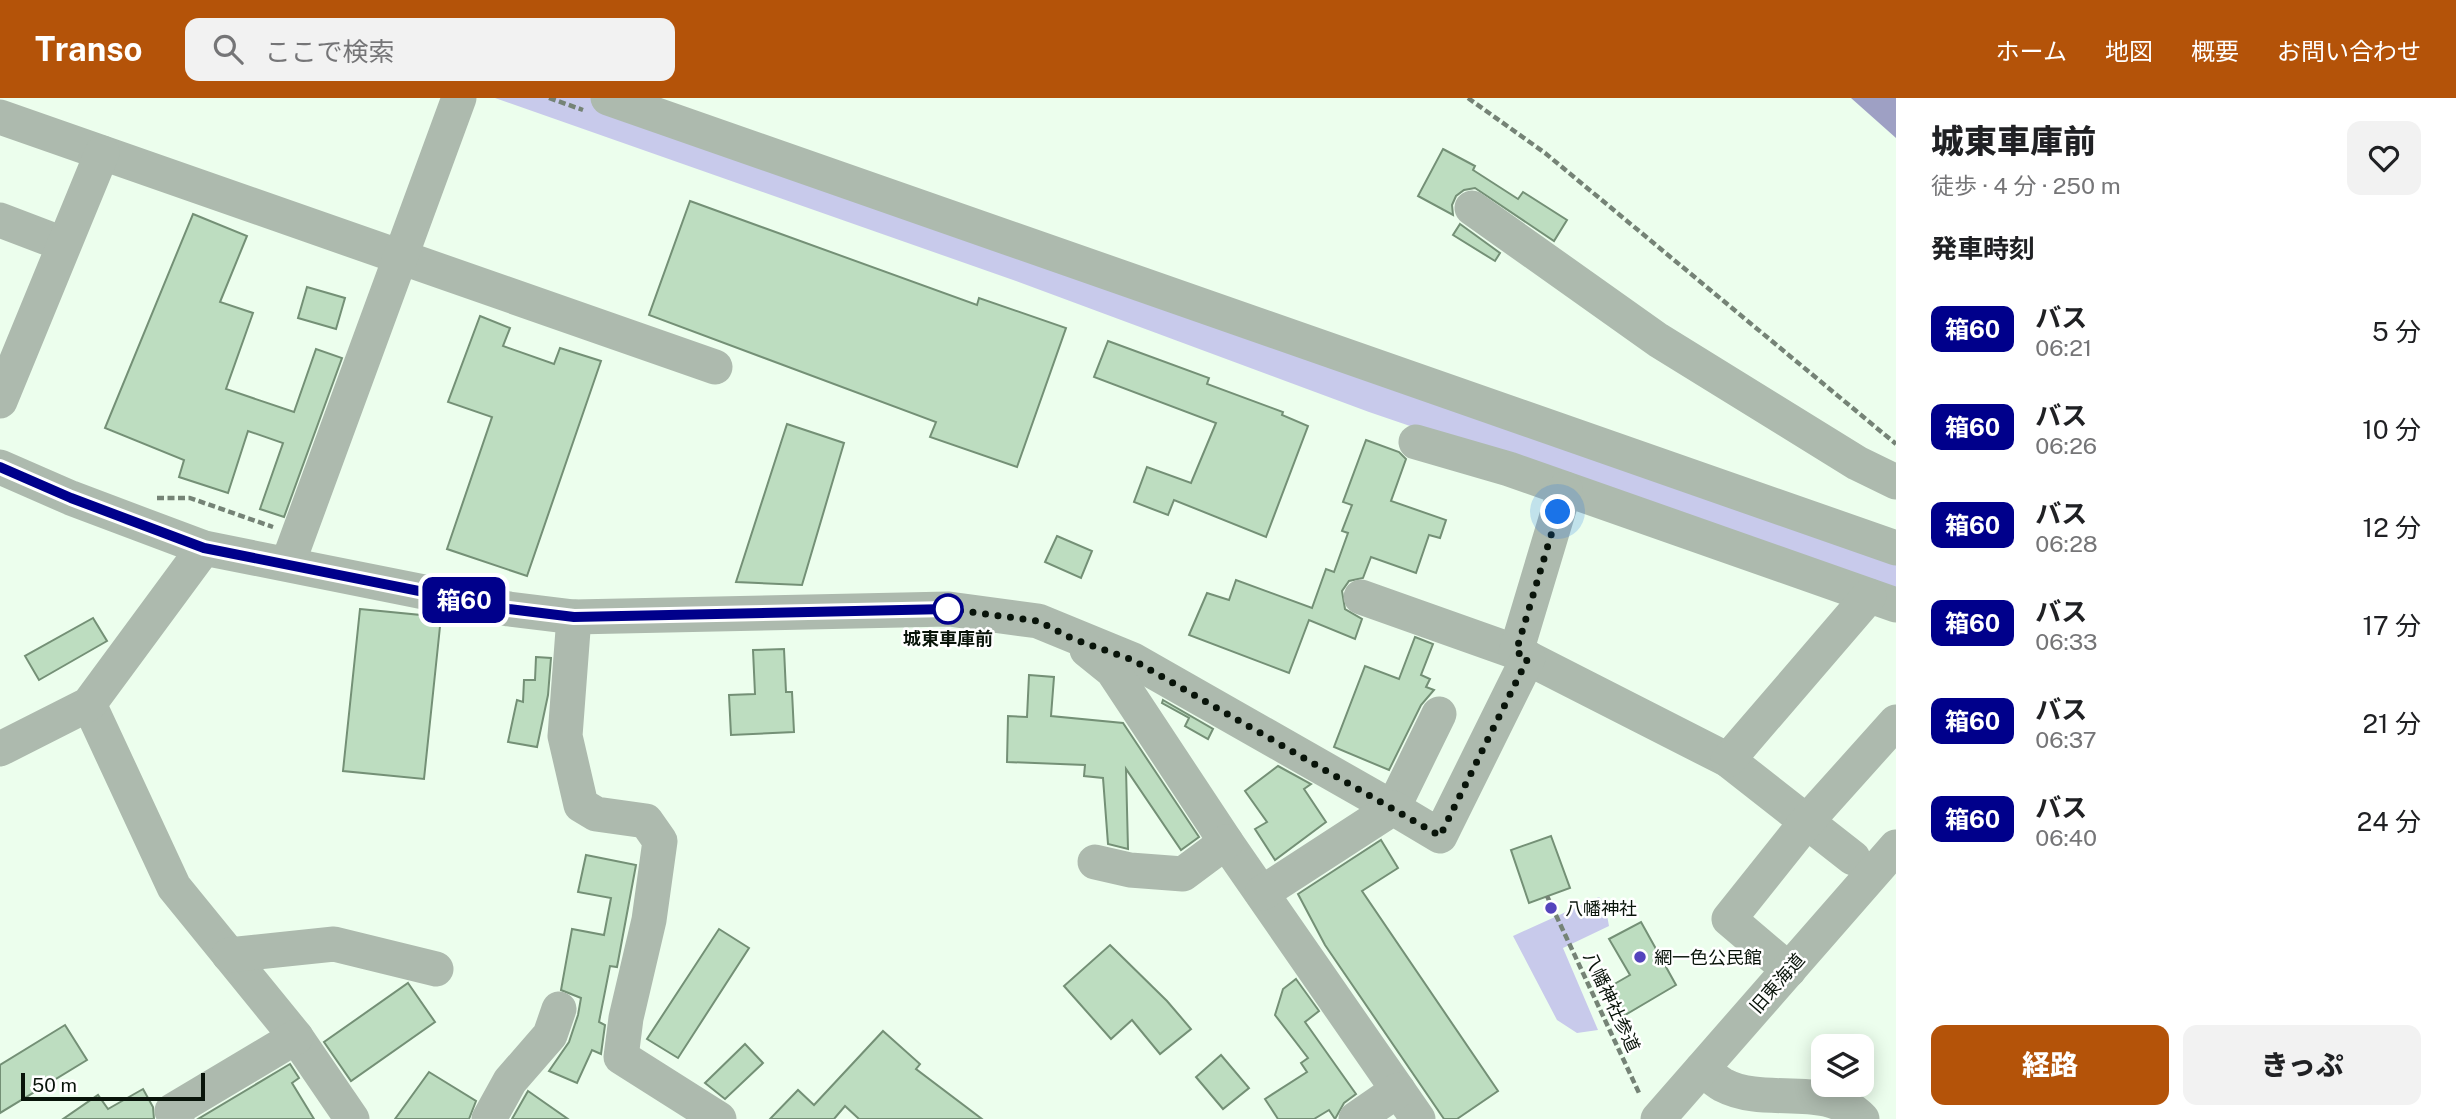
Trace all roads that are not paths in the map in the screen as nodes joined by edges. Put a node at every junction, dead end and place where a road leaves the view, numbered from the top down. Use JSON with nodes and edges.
{"nodes":[{"id":1,"x":459,"y":98,"type":"edge"},
{"id":2,"x":608,"y":98,"type":"edge"},
{"id":3,"x":0,"y":117,"type":"edge"},
{"id":4,"x":102,"y":153,"type":"junction"},
{"id":5,"x":1472,"y":208,"type":"dead end"},
{"id":6,"x":0,"y":220,"type":"edge"},
{"id":7,"x":63,"y":244,"type":"junction"},
{"id":8,"x":401,"y":259,"type":"junction"},
{"id":9,"x":715,"y":367,"type":"dead end"},
{"id":10,"x":0,"y":401,"type":"edge"},
{"id":11,"x":1416,"y":442,"type":"dead end"},
{"id":12,"x":0,"y":467,"type":"edge"},
{"id":13,"x":1896,"y":482,"type":"edge"},
{"id":14,"x":1565,"y":489,"type":"junction"},
{"id":15,"x":204,"y":548,"type":"junction"},
{"id":16,"x":1896,"y":548,"type":"edge"},
{"id":17,"x":288,"y":563,"type":"junction"},
{"id":18,"x":1361,"y":597,"type":"dead end"},
{"id":19,"x":1882,"y":601,"type":"edge"},
{"id":20,"x":574,"y":617,"type":"junction"},
{"id":21,"x":1073,"y":639,"type":"junction"},
{"id":22,"x":1522,"y":655,"type":"junction"},
{"id":23,"x":89,"y":704,"type":"junction"},
{"id":24,"x":1439,"y":715,"type":"dead end"},
{"id":25,"x":1896,"y":722,"type":"edge"},
{"id":26,"x":0,"y":749,"type":"edge"},
{"id":27,"x":1728,"y":760,"type":"junction"},
{"id":28,"x":1393,"y":808,"type":"junction"},
{"id":29,"x":1808,"y":820,"type":"junction"},
{"id":30,"x":1227,"y":842,"type":"junction"},
{"id":31,"x":1896,"y":847,"type":"edge"},
{"id":32,"x":1853,"y":858,"type":"dead end"},
{"id":33,"x":1095,"y":862,"type":"dead end"},
{"id":34,"x":1262,"y":893,"type":"junction"},
{"id":35,"x":229,"y":955,"type":"junction"},
{"id":36,"x":436,"y":969,"type":"dead end"},
{"id":37,"x":1789,"y":970,"type":"junction"},
{"id":38,"x":559,"y":1009,"type":"dead end"},
{"id":39,"x":296,"y":1037,"type":"junction"},
{"id":40,"x":1702,"y":1069,"type":"junction"},
{"id":41,"x":1398,"y":1090,"type":"junction"},
{"id":42,"x":1651,"y":1113,"type":"edge"},
{"id":43,"x":177,"y":1119,"type":"edge"},
{"id":44,"x":352,"y":1119,"type":"edge"},
{"id":45,"x":489,"y":1119,"type":"edge"},
{"id":46,"x":719,"y":1119,"type":"edge"},
{"id":47,"x":1356,"y":1119,"type":"edge"},
{"id":48,"x":1418,"y":1119,"type":"edge"},
{"id":49,"x":1862,"y":1119,"type":"edge"}],
"edges":[{"from":1,"to":8,"type":"street"},
{"from":2,"to":16,"type":"street"},
{"from":3,"to":4,"type":"street"},
{"from":4,"to":7,"type":"street"},
{"from":4,"to":8,"type":"street"},
{"from":5,"to":13,"type":"street"},
{"from":6,"to":7,"type":"street"},
{"from":7,"to":10,"type":"street"},
{"from":8,"to":9,"type":"street"},
{"from":8,"to":17,"type":"street"},
{"from":11,"to":14,"type":"street"},
{"from":12,"to":15,"type":"street"},
{"from":14,"to":19,"type":"street"},
{"from":14,"to":22,"type":"street"},
{"from":15,"to":17,"type":"street"},
{"from":15,"to":23,"type":"street"},
{"from":17,"to":20,"type":"street"},
{"from":18,"to":22,"type":"street"},
{"from":19,"to":27,"type":"street"},
{"from":20,"to":21,"type":"street"},
{"from":20,"to":46,"type":"street"},
{"from":21,"to":28,"type":"street"},
{"from":21,"to":30,"type":"street"},
{"from":22,"to":27,"type":"street"},
{"from":22,"to":28,"type":"street"},
{"from":23,"to":26,"type":"street"},
{"from":23,"to":35,"type":"street"},
{"from":24,"to":28,"type":"street"},
{"from":25,"to":29,"type":"street"},
{"from":27,"to":29,"type":"street"},
{"from":28,"to":34,"type":"street"},
{"from":29,"to":32,"type":"street"},
{"from":29,"to":37,"type":"street"},
{"from":30,"to":33,"type":"street"},
{"from":30,"to":34,"type":"street"},
{"from":31,"to":37,"type":"street","name":"旧東海道"},
{"from":34,"to":41,"type":"street"},
{"from":35,"to":36,"type":"street"},
{"from":35,"to":39,"type":"street"},
{"from":37,"to":40,"type":"street","name":"旧東海道"},
{"from":38,"to":45,"type":"street"},
{"from":39,"to":43,"type":"street"},
{"from":39,"to":44,"type":"street"},
{"from":40,"to":42,"type":"street","name":"旧東海道"},
{"from":40,"to":49,"type":"street"},
{"from":41,"to":47,"type":"street"},
{"from":41,"to":48,"type":"street"}]}
